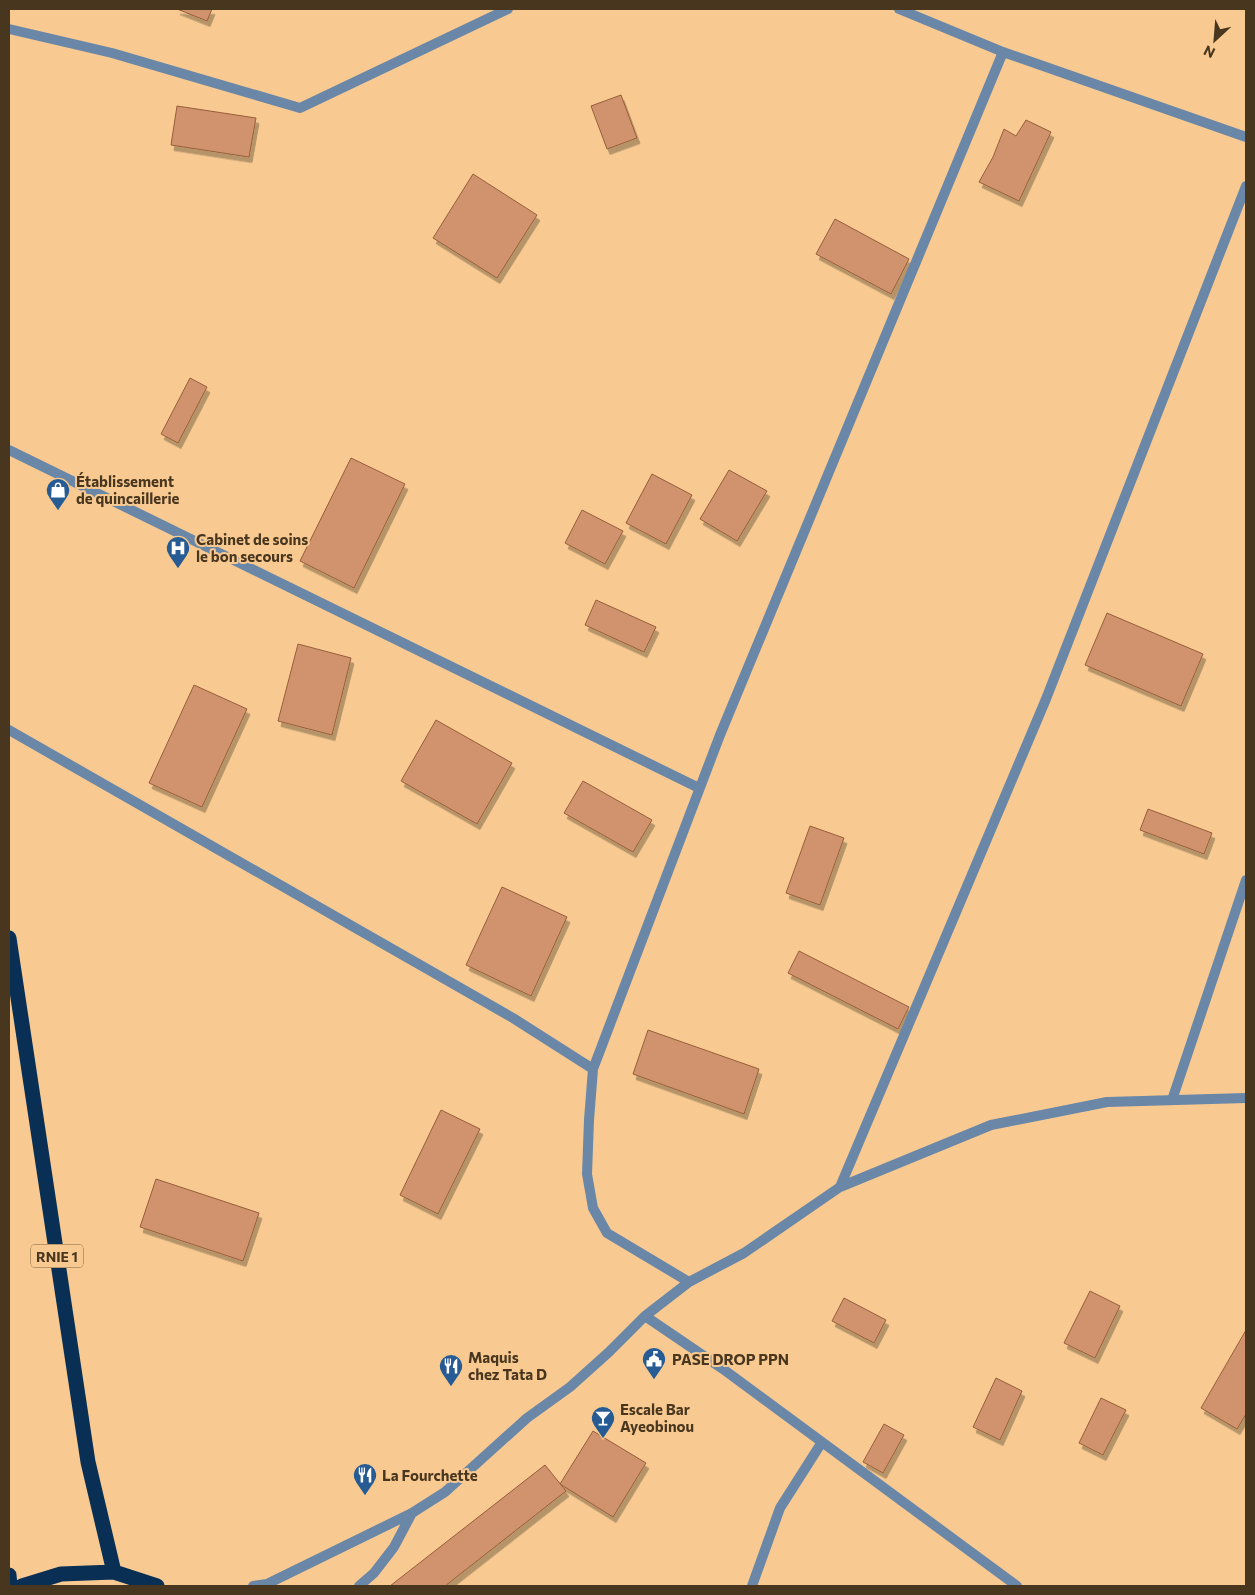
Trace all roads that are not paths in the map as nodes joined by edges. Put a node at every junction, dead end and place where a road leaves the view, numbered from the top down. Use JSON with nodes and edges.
{"nodes":[{"id":1,"x":508,"y":9,"type":"edge"},
{"id":2,"x":899,"y":9,"type":"edge"},
{"id":3,"x":9,"y":29,"type":"edge"},
{"id":4,"x":1003,"y":52,"type":"junction"},
{"id":5,"x":1246,"y":137,"type":"edge"},
{"id":6,"x":1246,"y":186,"type":"edge"},
{"id":7,"x":9,"y":450,"type":"edge"},
{"id":8,"x":9,"y":730,"type":"edge"},
{"id":9,"x":699,"y":788,"type":"junction"},
{"id":10,"x":1246,"y":880,"type":"edge"},
{"id":11,"x":9,"y":938,"type":"edge"},
{"id":12,"x":593,"y":1069,"type":"junction"},
{"id":13,"x":1246,"y":1098,"type":"edge"},
{"id":14,"x":1172,"y":1100,"type":"junction"},
{"id":15,"x":840,"y":1187,"type":"junction"},
{"id":16,"x":688,"y":1282,"type":"junction"},
{"id":17,"x":645,"y":1316,"type":"junction"},
{"id":18,"x":822,"y":1442,"type":"junction"},
{"id":19,"x":412,"y":1513,"type":"junction"},
{"id":20,"x":114,"y":1572,"type":"junction"},
{"id":21,"x":9,"y":1575,"type":"edge"},
{"id":22,"x":10,"y":1586,"type":"edge"},
{"id":23,"x":22,"y":1586,"type":"edge"},
{"id":24,"x":157,"y":1586,"type":"edge"},
{"id":25,"x":253,"y":1586,"type":"edge"},
{"id":26,"x":359,"y":1586,"type":"edge"},
{"id":27,"x":752,"y":1586,"type":"edge"},
{"id":28,"x":1017,"y":1586,"type":"edge"}],
"edges":[{"from":1,"to":3,"type":"street"},
{"from":2,"to":4,"type":"street"},
{"from":4,"to":5,"type":"street"},
{"from":4,"to":9,"type":"street"},
{"from":6,"to":15,"type":"street"},
{"from":7,"to":9,"type":"street"},
{"from":8,"to":12,"type":"street"},
{"from":9,"to":12,"type":"street"},
{"from":10,"to":14,"type":"street"},
{"from":11,"to":20,"type":"highway","number":"RNIE 1"},
{"from":12,"to":16,"type":"street"},
{"from":13,"to":14,"type":"street"},
{"from":14,"to":15,"type":"street"},
{"from":15,"to":16,"type":"street"},
{"from":16,"to":17,"type":"street"},
{"from":17,"to":18,"type":"street"},
{"from":17,"to":19,"type":"street"},
{"from":18,"to":27,"type":"street"},
{"from":18,"to":28,"type":"street"},
{"from":19,"to":25,"type":"street"},
{"from":19,"to":26,"type":"street"},
{"from":20,"to":23,"type":"highway"},
{"from":20,"to":24,"type":"highway"},
{"from":21,"to":22,"type":"highway"}]}
